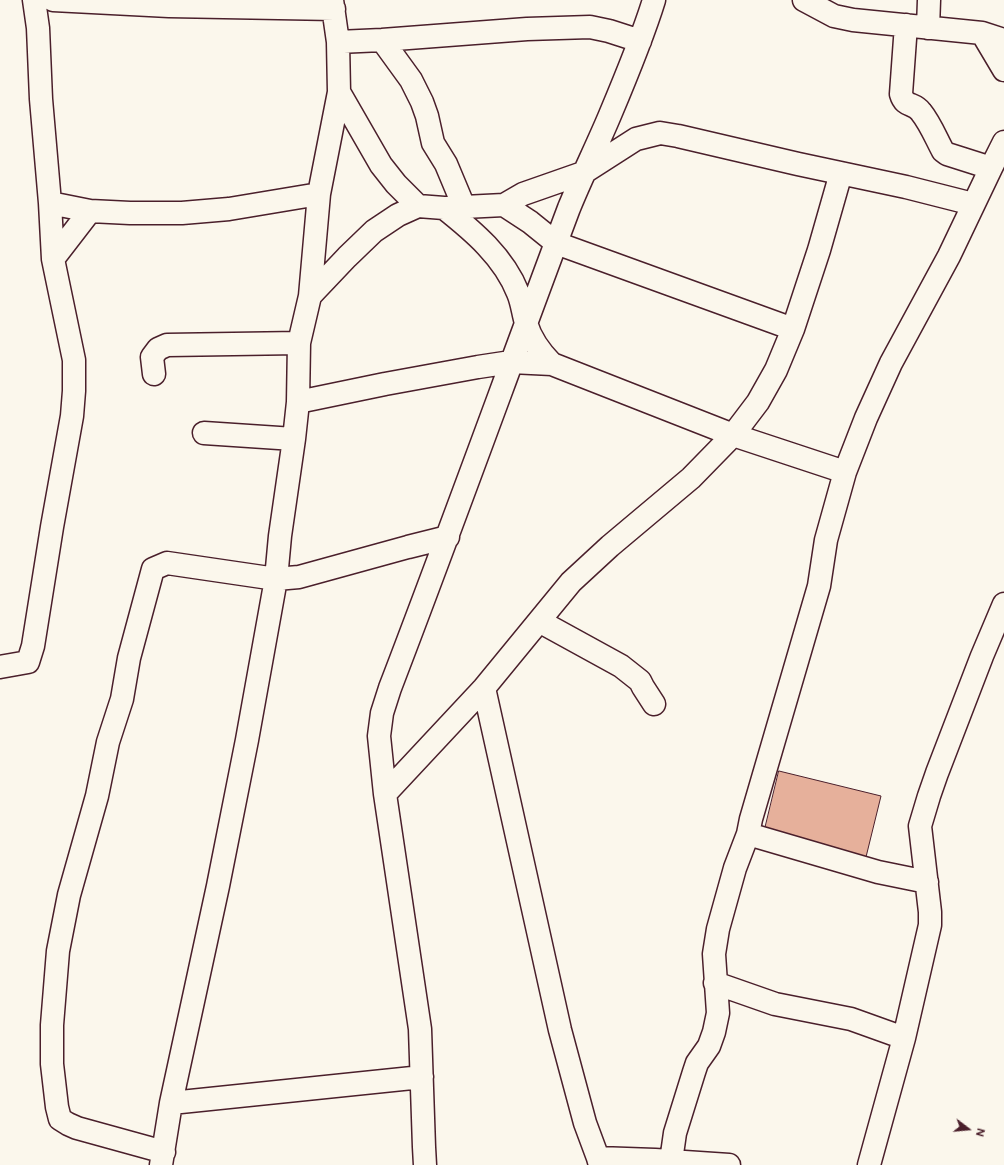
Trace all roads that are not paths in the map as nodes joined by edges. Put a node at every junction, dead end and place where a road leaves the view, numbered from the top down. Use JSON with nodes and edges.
{"nodes":[{"id":1,"x":34,"y":0,"type":"edge"},
{"id":2,"x":53,"y":0,"type":"edge"},
{"id":3,"x":654,"y":0,"type":"edge"},
{"id":4,"x":805,"y":0,"type":"edge"},
{"id":5,"x":929,"y":0,"type":"edge"},
{"id":6,"x":333,"y":5,"type":"edge"},
{"id":7,"x":906,"y":25,"type":"junction"},
{"id":8,"x":928,"y":28,"type":"junction"},
{"id":9,"x":982,"y":33,"type":"junction"},
{"id":10,"x":382,"y":40,"type":"junction"},
{"id":11,"x":1004,"y":40,"type":"edge"},
{"id":12,"x":640,"y":41,"type":"junction"},
{"id":13,"x":338,"y":42,"type":"junction"},
{"id":14,"x":1004,"y":70,"type":"edge"},
{"id":15,"x":339,"y":92,"type":"junction"},
{"id":16,"x":610,"y":116,"type":"junction"},
{"id":17,"x":636,"y":139,"type":"junction"},
{"id":18,"x":1004,"y":142,"type":"edge"},
{"id":19,"x":991,"y":168,"type":"junction"},
{"id":20,"x":583,"y":173,"type":"junction"},
{"id":21,"x":841,"y":173,"type":"junction"},
{"id":22,"x":319,"y":194,"type":"junction"},
{"id":23,"x":50,"y":203,"type":"junction"},
{"id":24,"x":973,"y":204,"type":"junction"},
{"id":25,"x":504,"y":205,"type":"junction"},
{"id":26,"x":418,"y":206,"type":"junction"},
{"id":27,"x":454,"y":207,"type":"junction"},
{"id":28,"x":90,"y":211,"type":"junction"},
{"id":29,"x":556,"y":243,"type":"junction"},
{"id":30,"x":53,"y":259,"type":"junction"},
{"id":31,"x":310,"y":296,"type":"junction"},
{"id":32,"x":526,"y":324,"type":"junction"},
{"id":33,"x":793,"y":329,"type":"junction"},
{"id":34,"x":299,"y":343,"type":"junction"},
{"id":35,"x":511,"y":362,"type":"junction"},
{"id":36,"x":552,"y":364,"type":"junction"},
{"id":37,"x":154,"y":374,"type":"dead end"},
{"id":38,"x":298,"y":402,"type":"junction"},
{"id":39,"x":204,"y":433,"type":"dead end"},
{"id":40,"x":733,"y":435,"type":"junction"},
{"id":41,"x":294,"y":439,"type":"junction"},
{"id":42,"x":845,"y":472,"type":"junction"},
{"id":43,"x":448,"y":537,"type":"junction"},
{"id":44,"x":276,"y":579,"type":"junction"},
{"id":45,"x":1004,"y":604,"type":"edge"},
{"id":46,"x":539,"y":621,"type":"junction"},
{"id":47,"x":0,"y":667,"type":"edge"},
{"id":48,"x":484,"y":688,"type":"junction"},
{"id":49,"x":654,"y":704,"type":"dead end"},
{"id":50,"x":385,"y":794,"type":"junction"},
{"id":51,"x":748,"y":834,"type":"junction"},
{"id":52,"x":927,"y":882,"type":"junction"},
{"id":53,"x":716,"y":983,"type":"junction"},
{"id":54,"x":904,"y":1038,"type":"junction"},
{"id":55,"x":422,"y":1077,"type":"junction"},
{"id":56,"x":171,"y":1103,"type":"junction"},
{"id":57,"x":162,"y":1158,"type":"edge"},
{"id":58,"x":599,"y":1161,"type":"edge"},
{"id":59,"x":671,"y":1161,"type":"junction"},
{"id":60,"x":425,"y":1165,"type":"edge"},
{"id":61,"x":729,"y":1165,"type":"edge"},
{"id":62,"x":869,"y":1165,"type":"edge"}],
"edges":[{"from":1,"to":23,"type":"street"},
{"from":2,"to":6,"type":"street"},
{"from":3,"to":12,"type":"street"},
{"from":4,"to":7,"type":"street"},
{"from":5,"to":8,"type":"street"},
{"from":6,"to":13,"type":"street"},
{"from":7,"to":8,"type":"street"},
{"from":7,"to":19,"type":"street"},
{"from":8,"to":9,"type":"street"},
{"from":9,"to":11,"type":"street"},
{"from":9,"to":14,"type":"street"},
{"from":10,"to":12,"type":"street"},
{"from":10,"to":13,"type":"street"},
{"from":10,"to":27,"type":"street"},
{"from":12,"to":16,"type":"street"},
{"from":13,"to":15,"type":"street"},
{"from":15,"to":22,"type":"street"},
{"from":15,"to":26,"type":"street"},
{"from":16,"to":17,"type":"street"},
{"from":16,"to":20,"type":"street"},
{"from":17,"to":20,"type":"street"},
{"from":17,"to":21,"type":"street"},
{"from":18,"to":19,"type":"street"},
{"from":19,"to":24,"type":"street"},
{"from":20,"to":25,"type":"street"},
{"from":20,"to":29,"type":"street"},
{"from":21,"to":24,"type":"street"},
{"from":21,"to":33,"type":"street"},
{"from":22,"to":28,"type":"street"},
{"from":22,"to":31,"type":"street"},
{"from":23,"to":28,"type":"street"},
{"from":23,"to":30,"type":"street"},
{"from":24,"to":42,"type":"street"},
{"from":25,"to":27,"type":"street"},
{"from":25,"to":29,"type":"street"},
{"from":26,"to":27,"type":"street"},
{"from":26,"to":31,"type":"street"},
{"from":27,"to":32,"type":"street"},
{"from":28,"to":30,"type":"street"},
{"from":29,"to":32,"type":"street"},
{"from":29,"to":33,"type":"street"},
{"from":30,"to":47,"type":"street"},
{"from":31,"to":34,"type":"street"},
{"from":32,"to":35,"type":"street"},
{"from":32,"to":36,"type":"street"},
{"from":33,"to":40,"type":"street"},
{"from":34,"to":37,"type":"street"},
{"from":34,"to":38,"type":"street"},
{"from":35,"to":36,"type":"street"},
{"from":35,"to":38,"type":"street"},
{"from":35,"to":43,"type":"street"},
{"from":36,"to":40,"type":"street"},
{"from":38,"to":41,"type":"street"},
{"from":39,"to":41,"type":"street"},
{"from":40,"to":42,"type":"street"},
{"from":40,"to":46,"type":"street"},
{"from":41,"to":44,"type":"street"},
{"from":42,"to":51,"type":"street"},
{"from":43,"to":44,"type":"street"},
{"from":43,"to":50,"type":"street"},
{"from":44,"to":56,"type":"street"},
{"from":44,"to":57,"type":"street"},
{"from":45,"to":52,"type":"street"},
{"from":46,"to":48,"type":"street"},
{"from":46,"to":49,"type":"street"},
{"from":48,"to":50,"type":"street"},
{"from":48,"to":58,"type":"street"},
{"from":50,"to":55,"type":"street"},
{"from":51,"to":52,"type":"street"},
{"from":51,"to":53,"type":"street"},
{"from":52,"to":54,"type":"street"},
{"from":53,"to":54,"type":"street"},
{"from":53,"to":59,"type":"street"},
{"from":54,"to":62,"type":"street"},
{"from":55,"to":56,"type":"street"},
{"from":55,"to":60,"type":"street"},
{"from":56,"to":57,"type":"street"},
{"from":58,"to":59,"type":"street"},
{"from":59,"to":61,"type":"street"}]}
